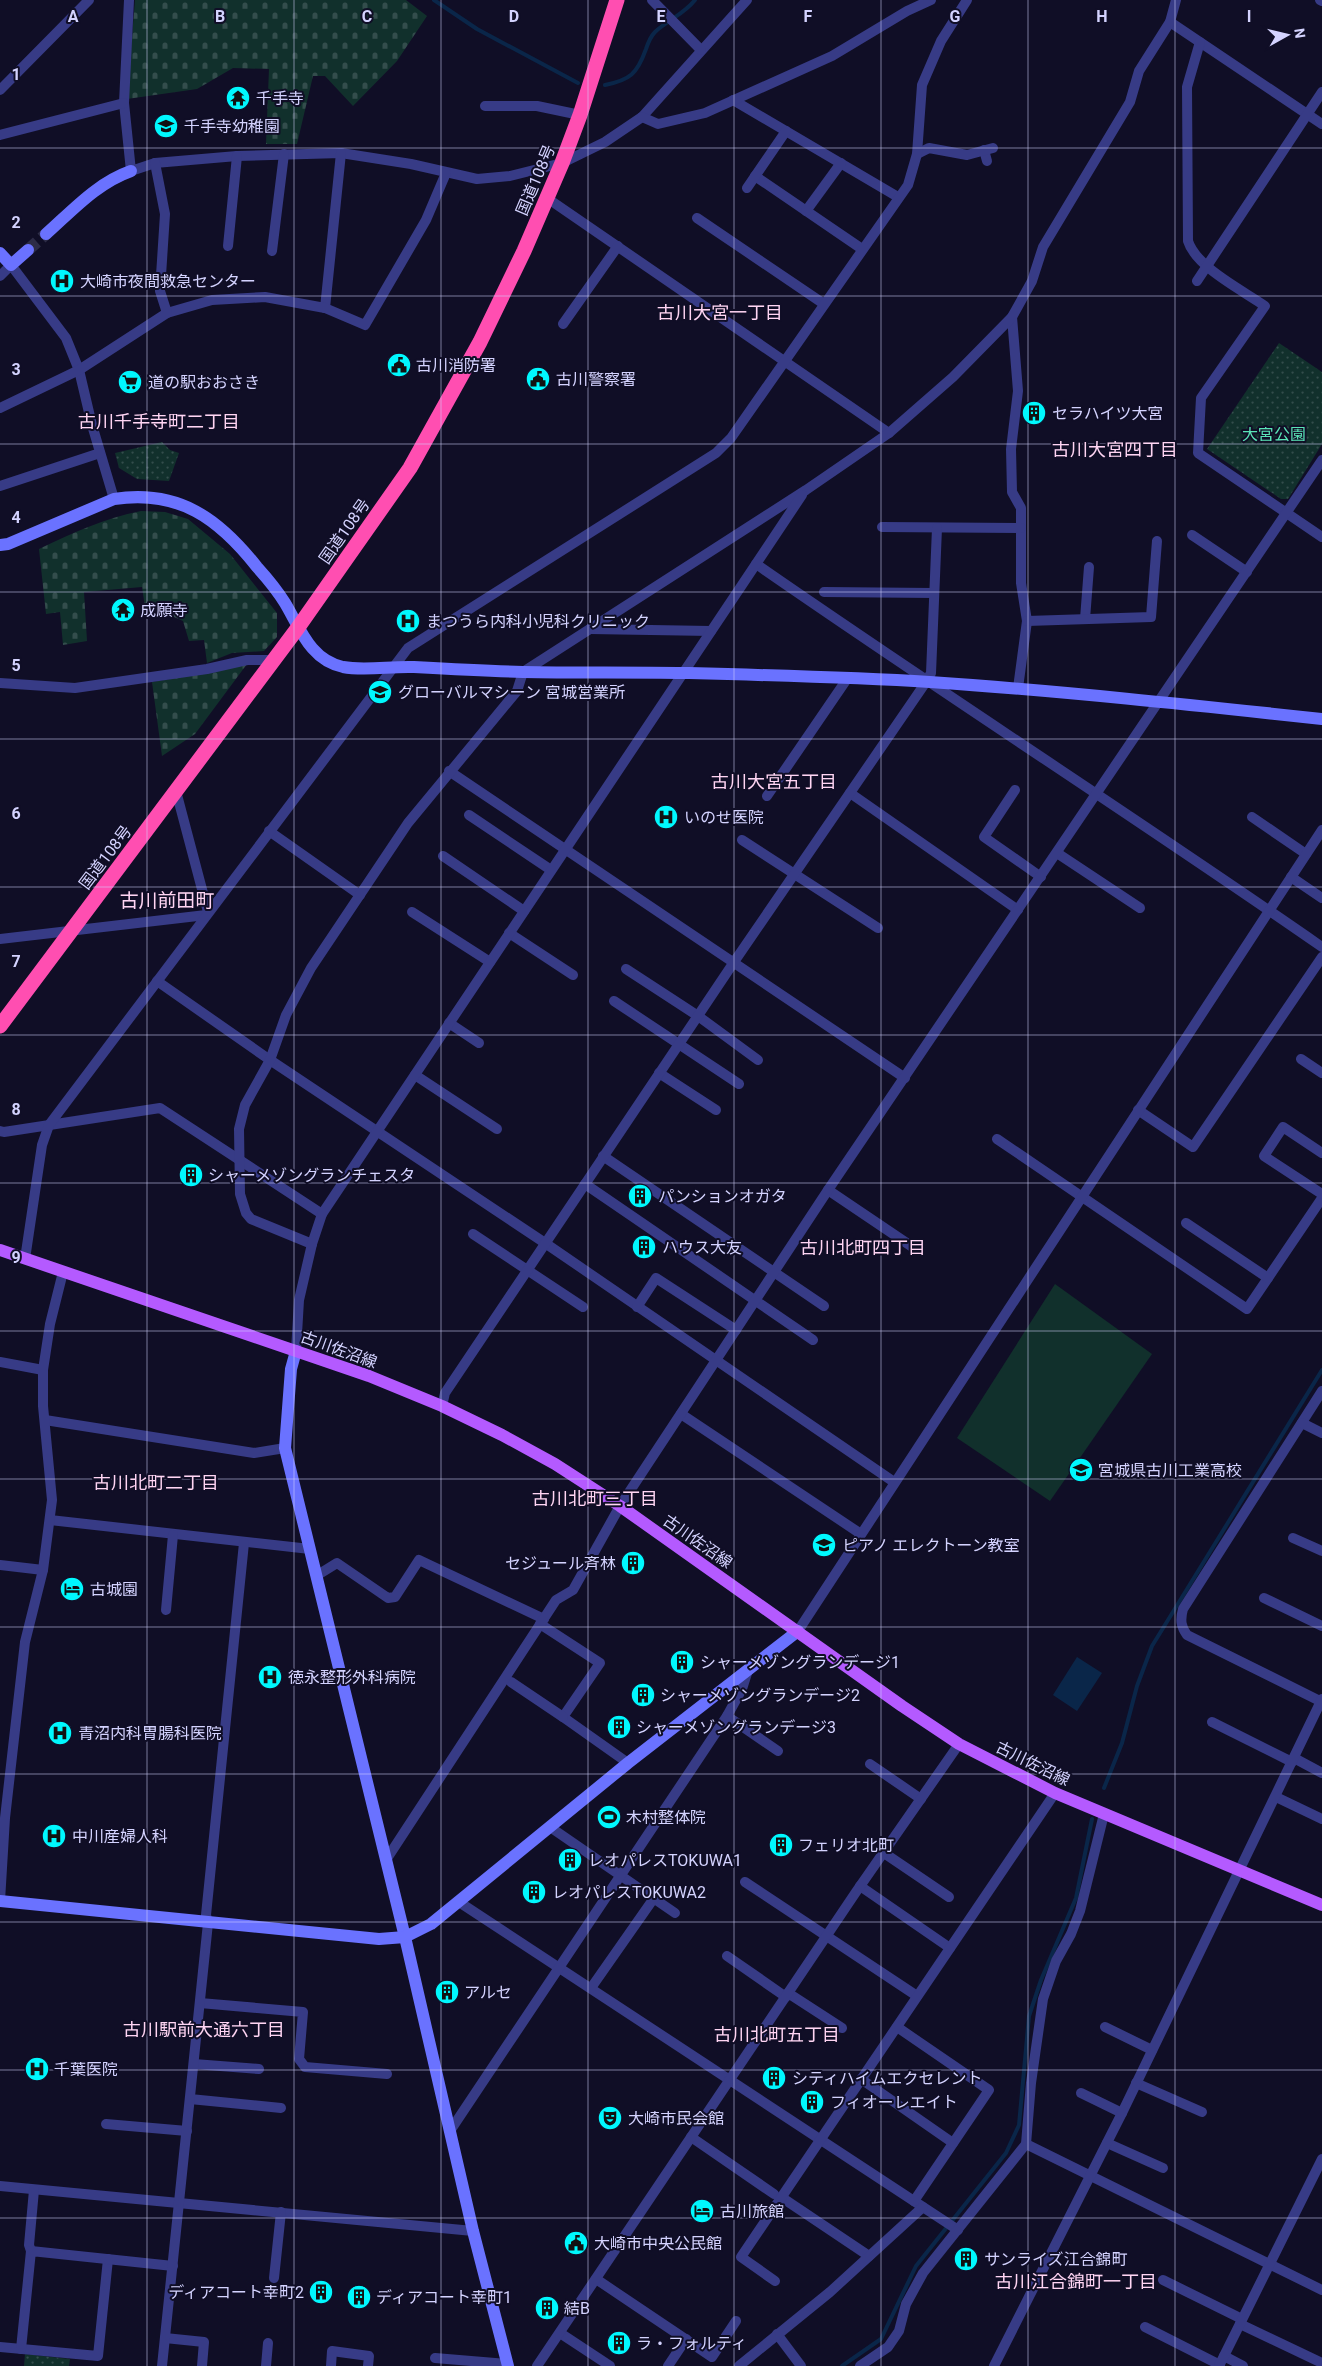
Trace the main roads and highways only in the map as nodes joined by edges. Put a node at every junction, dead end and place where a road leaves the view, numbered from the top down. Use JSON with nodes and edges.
{"nodes":[{"id":1,"x":617,"y":0,"type":"edge"},
{"id":2,"x":0,"y":1026,"type":"edge"},
{"id":3,"x":0,"y":1250,"type":"edge"},
{"id":4,"x":1322,"y":1905,"type":"edge"}],
"edges":[{"from":1,"to":2,"type":"highway","name":"国道108号"},
{"from":3,"to":4,"type":"main road","name":"古川佐沼線"}]}
